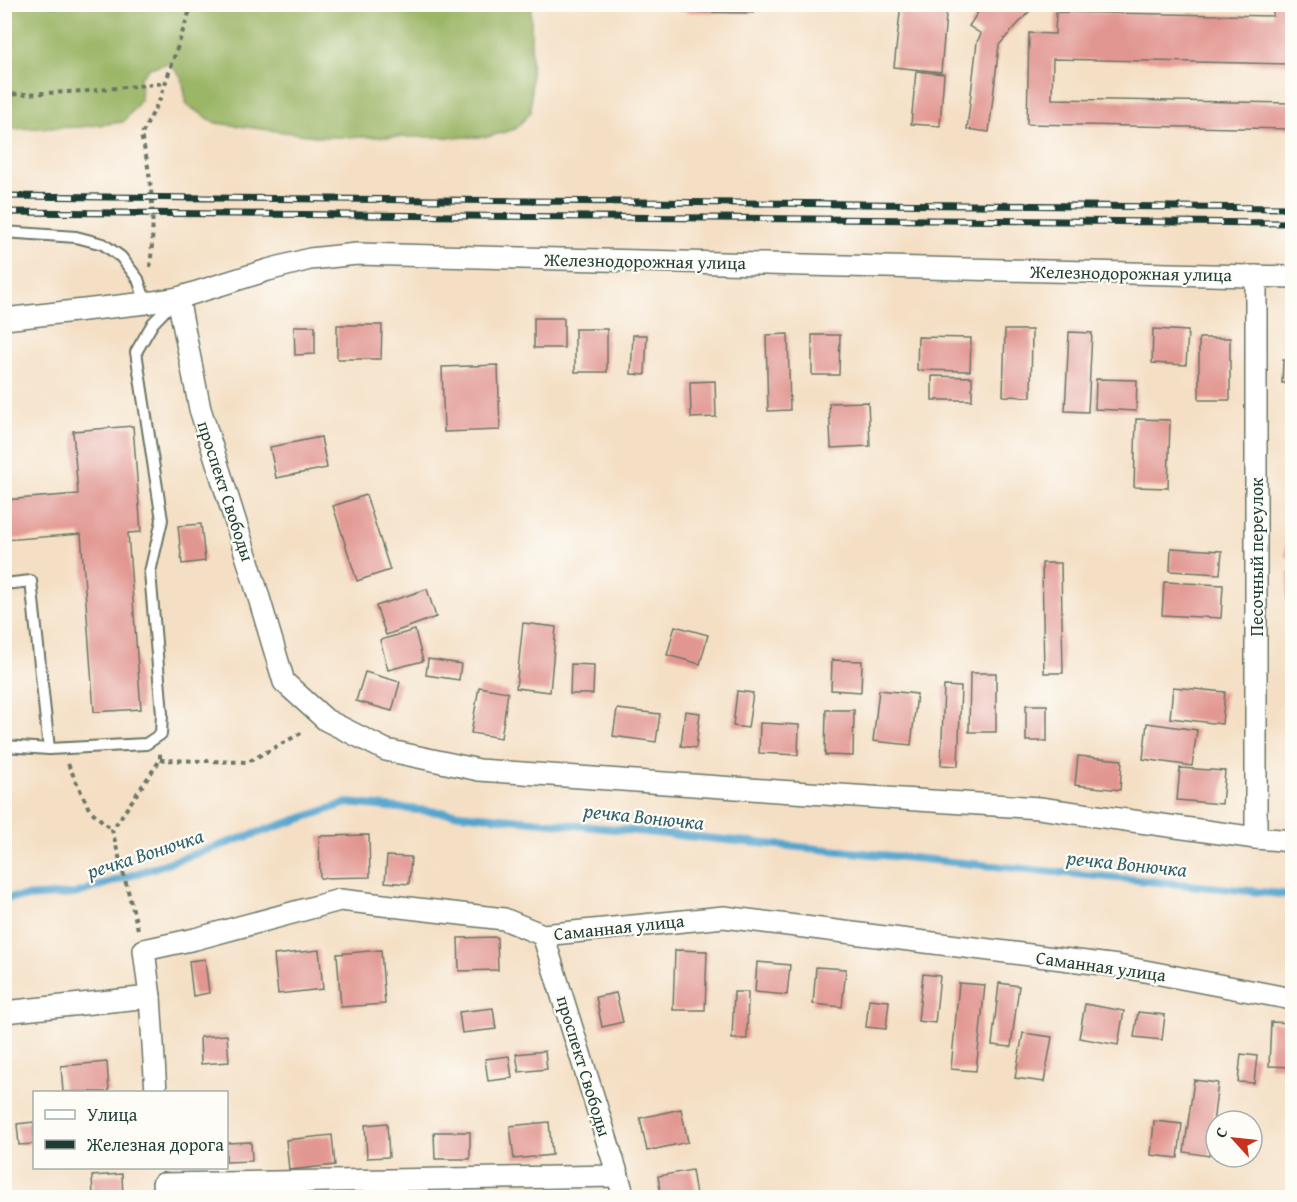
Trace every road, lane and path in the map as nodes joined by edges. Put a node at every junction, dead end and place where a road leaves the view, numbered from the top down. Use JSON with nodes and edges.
{"nodes":[{"id":1,"x":192,"y":4,"type":"edge"},
{"id":2,"x":165,"y":83,"type":"junction"},
{"id":3,"x":4,"y":95,"type":"edge"},
{"id":4,"x":4,"y":232,"type":"edge"},
{"id":5,"x":150,"y":268,"type":"dead end"},
{"id":6,"x":1256,"y":276,"type":"junction"},
{"id":7,"x":1293,"y":277,"type":"edge"},
{"id":8,"x":178,"y":298,"type":"junction"},
{"id":9,"x":146,"y":303,"type":"junction"},
{"id":10,"x":4,"y":319,"type":"edge"},
{"id":11,"x":4,"y":584,"type":"edge"},
{"id":12,"x":326,"y":720,"type":"junction"},
{"id":13,"x":160,"y":734,"type":"junction"},
{"id":14,"x":4,"y":746,"type":"edge"},
{"id":15,"x":55,"y":749,"type":"junction"},
{"id":16,"x":160,"y":760,"type":"junction"},
{"id":17,"x":112,"y":830,"type":"junction"},
{"id":18,"x":1256,"y":838,"type":"junction"},
{"id":19,"x":1293,"y":841,"type":"edge"},
{"id":20,"x":543,"y":935,"type":"junction"},
{"id":21,"x":144,"y":950,"type":"junction"},
{"id":22,"x":150,"y":997,"type":"junction"},
{"id":23,"x":1293,"y":999,"type":"edge"},
{"id":24,"x":4,"y":1012,"type":"edge"},
{"id":25,"x":156,"y":1091,"type":"edge"},
{"id":26,"x":618,"y":1176,"type":"junction"},
{"id":27,"x":163,"y":1183,"type":"edge"},
{"id":28,"x":624,"y":1197,"type":"edge"}],
"edges":[{"from":1,"to":2,"type":"path"},
{"from":2,"to":3,"type":"path"},
{"from":2,"to":5,"type":"path"},
{"from":4,"to":9,"type":"lane"},
{"from":6,"to":7,"type":"street","name":"Железнодорожная улица"},
{"from":6,"to":8,"type":"street","name":"Железнодорожная улица"},
{"from":6,"to":18,"type":"street","name":"Песочный переулок"},
{"from":8,"to":9,"type":"street","name":"Железнодорожная улица"},
{"from":8,"to":12,"type":"street","name":"проспект Свободы"},
{"from":8,"to":13,"type":"lane"},
{"from":9,"to":10,"type":"street","name":"Железнодорожная улица"},
{"from":11,"to":15,"type":"lane"},
{"from":12,"to":16,"type":"path"},
{"from":12,"to":18,"type":"street"},
{"from":13,"to":15,"type":"lane"},
{"from":13,"to":16,"type":"path"},
{"from":14,"to":15,"type":"lane"},
{"from":15,"to":17,"type":"path"},
{"from":16,"to":17,"type":"path"},
{"from":17,"to":21,"type":"path"},
{"from":18,"to":19,"type":"street"},
{"from":20,"to":21,"type":"street","name":"Саманная улица"},
{"from":20,"to":23,"type":"street","name":"Саманная улица"},
{"from":20,"to":26,"type":"street","name":"проспект Свободы"},
{"from":21,"to":22,"type":"street"},
{"from":22,"to":24,"type":"street"},
{"from":22,"to":25,"type":"street"},
{"from":26,"to":27,"type":"street"},
{"from":26,"to":28,"type":"street","name":"проспект Свободы"}]}
